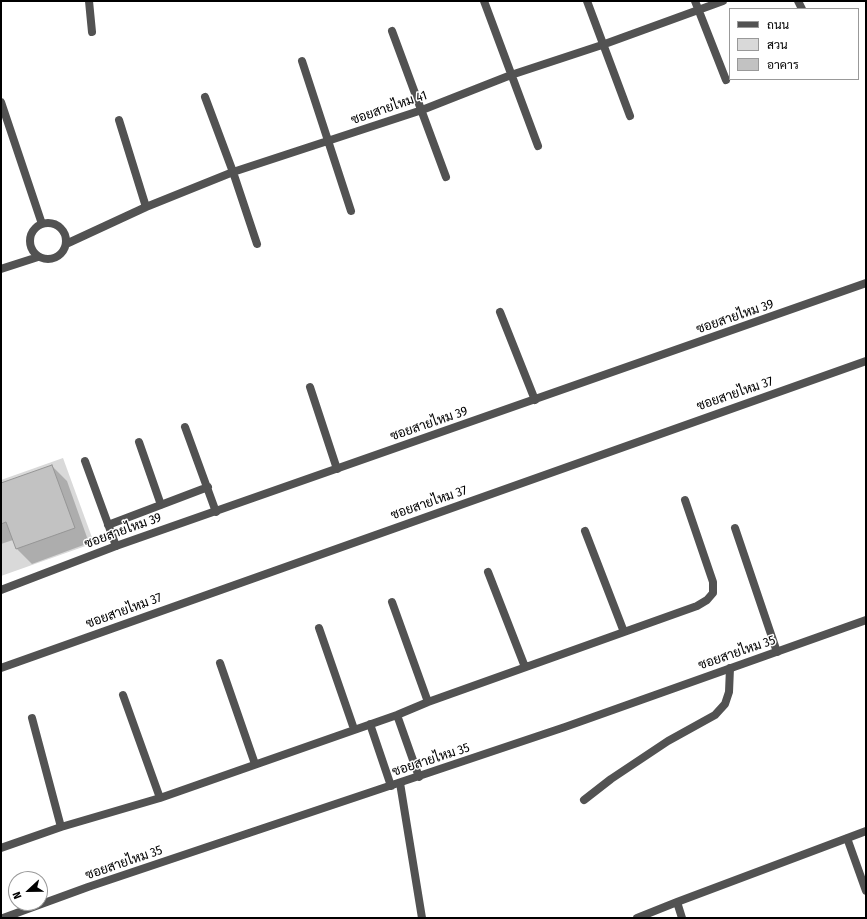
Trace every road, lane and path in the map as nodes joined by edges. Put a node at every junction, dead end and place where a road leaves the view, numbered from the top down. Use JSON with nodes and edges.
{"nodes":[{"id":1,"x":89,"y":1,"type":"edge"},
{"id":2,"x":484,"y":1,"type":"edge"},
{"id":3,"x":587,"y":1,"type":"edge"},
{"id":4,"x":695,"y":1,"type":"edge"},
{"id":5,"x":723,"y":1,"type":"edge"},
{"id":6,"x":698,"y":10,"type":"junction"},
{"id":7,"x":392,"y":31,"type":"dead end"},
{"id":8,"x":92,"y":32,"type":"dead end"},
{"id":9,"x":602,"y":45,"type":"junction"},
{"id":10,"x":302,"y":61,"type":"dead end"},
{"id":11,"x":511,"y":75,"type":"junction"},
{"id":12,"x":726,"y":80,"type":"dead end"},
{"id":13,"x":205,"y":97,"type":"dead end"},
{"id":14,"x":1,"y":102,"type":"edge"},
{"id":15,"x":422,"y":110,"type":"junction"},
{"id":16,"x":630,"y":116,"type":"dead end"},
{"id":17,"x":119,"y":120,"type":"dead end"},
{"id":18,"x":327,"y":141,"type":"junction"},
{"id":19,"x":538,"y":146,"type":"dead end"},
{"id":20,"x":233,"y":172,"type":"junction"},
{"id":21,"x":446,"y":177,"type":"dead end"},
{"id":22,"x":146,"y":207,"type":"junction"},
{"id":23,"x":350,"y":211,"type":"dead end"},
{"id":24,"x":42,"y":224,"type":"junction"},
{"id":25,"x":66,"y":244,"type":"junction"},
{"id":26,"x":257,"y":244,"type":"dead end"},
{"id":27,"x":38,"y":257,"type":"junction"},
{"id":28,"x":1,"y":269,"type":"edge"},
{"id":29,"x":866,"y":283,"type":"edge"},
{"id":30,"x":500,"y":312,"type":"dead end"},
{"id":31,"x":866,"y":361,"type":"edge"},
{"id":32,"x":310,"y":387,"type":"dead end"},
{"id":33,"x":535,"y":400,"type":"junction"},
{"id":34,"x":185,"y":427,"type":"dead end"},
{"id":35,"x":139,"y":442,"type":"dead end"},
{"id":36,"x":85,"y":461,"type":"dead end"},
{"id":37,"x":337,"y":469,"type":"junction"},
{"id":38,"x":208,"y":487,"type":"junction"},
{"id":39,"x":685,"y":500,"type":"dead end"},
{"id":40,"x":161,"y":505,"type":"junction"},
{"id":41,"x":216,"y":512,"type":"junction"},
{"id":42,"x":108,"y":525,"type":"junction"},
{"id":43,"x":735,"y":528,"type":"dead end"},
{"id":44,"x":585,"y":531,"type":"dead end"},
{"id":45,"x":116,"y":546,"type":"junction"},
{"id":46,"x":488,"y":572,"type":"dead end"},
{"id":47,"x":1,"y":590,"type":"edge"},
{"id":48,"x":392,"y":602,"type":"dead end"},
{"id":49,"x":866,"y":620,"type":"edge"},
{"id":50,"x":319,"y":628,"type":"dead end"},
{"id":51,"x":624,"y":632,"type":"junction"},
{"id":52,"x":777,"y":652,"type":"junction"},
{"id":53,"x":220,"y":663,"type":"dead end"},
{"id":54,"x":525,"y":667,"type":"junction"},
{"id":55,"x":1,"y":668,"type":"edge"},
{"id":56,"x":730,"y":668,"type":"junction"},
{"id":57,"x":123,"y":695,"type":"dead end"},
{"id":58,"x":428,"y":702,"type":"junction"},
{"id":59,"x":397,"y":715,"type":"junction"},
{"id":60,"x":32,"y":718,"type":"dead end"},
{"id":61,"x":370,"y":724,"type":"junction"},
{"id":62,"x":354,"y":729,"type":"junction"},
{"id":63,"x":255,"y":764,"type":"junction"},
{"id":64,"x":419,"y":777,"type":"junction"},
{"id":65,"x":400,"y":783,"type":"junction"},
{"id":66,"x":390,"y":786,"type":"junction"},
{"id":67,"x":160,"y":798,"type":"junction"},
{"id":68,"x":584,"y":800,"type":"dead end"},
{"id":69,"x":61,"y":827,"type":"junction"},
{"id":70,"x":866,"y":831,"type":"edge"},
{"id":71,"x":847,"y":838,"type":"junction"},
{"id":72,"x":1,"y":848,"type":"edge"},
{"id":73,"x":866,"y":891,"type":"edge"},
{"id":74,"x":677,"y":902,"type":"junction"},
{"id":75,"x":3,"y":918,"type":"edge"},
{"id":76,"x":422,"y":918,"type":"edge"},
{"id":77,"x":637,"y":918,"type":"edge"},
{"id":78,"x":682,"y":918,"type":"edge"}],
"edges":[{"from":1,"to":8,"type":"street"},
{"from":2,"to":11,"type":"street"},
{"from":3,"to":9,"type":"street"},
{"from":4,"to":6,"type":"street"},
{"from":5,"to":6,"type":"street","name":"ซอยสายไหม 41"},
{"from":6,"to":9,"type":"street","name":"ซอยสายไหม 41"},
{"from":6,"to":12,"type":"street"},
{"from":7,"to":15,"type":"street"},
{"from":9,"to":11,"type":"street","name":"ซอยสายไหม 41"},
{"from":9,"to":16,"type":"street"},
{"from":10,"to":18,"type":"street"},
{"from":11,"to":15,"type":"street","name":"ซอยสายไหม 41"},
{"from":11,"to":19,"type":"street"},
{"from":13,"to":20,"type":"street"},
{"from":14,"to":24,"type":"street"},
{"from":15,"to":18,"type":"street","name":"ซอยสายไหม 41"},
{"from":15,"to":21,"type":"street"},
{"from":17,"to":22,"type":"street"},
{"from":18,"to":20,"type":"street","name":"ซอยสายไหม 41"},
{"from":18,"to":23,"type":"street"},
{"from":20,"to":22,"type":"street","name":"ซอยสายไหม 41"},
{"from":20,"to":26,"type":"street"},
{"from":22,"to":25,"type":"street","name":"ซอยสายไหม 41"},
{"from":24,"to":25,"type":"street"},
{"from":24,"to":27,"type":"street"},
{"from":25,"to":27,"type":"street"},
{"from":27,"to":28,"type":"street"},
{"from":29,"to":33,"type":"street","name":"ซอยสายไหม 39"},
{"from":30,"to":33,"type":"street"},
{"from":31,"to":55,"type":"street","name":"ซอยสายไหม 37"},
{"from":32,"to":37,"type":"street"},
{"from":33,"to":37,"type":"street","name":"ซอยสายไหม 39"},
{"from":34,"to":38,"type":"street"},
{"from":35,"to":40,"type":"street"},
{"from":36,"to":42,"type":"street"},
{"from":37,"to":41,"type":"street","name":"ซอยสายไหม 39"},
{"from":38,"to":40,"type":"street"},
{"from":38,"to":41,"type":"street"},
{"from":39,"to":51,"type":"street"},
{"from":40,"to":42,"type":"street"},
{"from":41,"to":45,"type":"street","name":"ซอยสายไหม 39"},
{"from":42,"to":45,"type":"street"},
{"from":43,"to":52,"type":"street"},
{"from":44,"to":51,"type":"street"},
{"from":45,"to":47,"type":"street","name":"ซอยสายไหม 39"},
{"from":46,"to":54,"type":"street"},
{"from":48,"to":58,"type":"street"},
{"from":49,"to":52,"type":"street","name":"ซอยสายไหม 35"},
{"from":50,"to":62,"type":"street"},
{"from":51,"to":54,"type":"street"},
{"from":52,"to":56,"type":"street","name":"ซอยสายไหม 35"},
{"from":53,"to":63,"type":"street"},
{"from":54,"to":58,"type":"street"},
{"from":56,"to":64,"type":"street","name":"ซอยสายไหม 35"},
{"from":56,"to":68,"type":"street"},
{"from":57,"to":67,"type":"street"},
{"from":58,"to":59,"type":"street"},
{"from":59,"to":61,"type":"street"},
{"from":59,"to":64,"type":"street"},
{"from":60,"to":69,"type":"street"},
{"from":61,"to":62,"type":"street"},
{"from":61,"to":66,"type":"street"},
{"from":62,"to":63,"type":"street"},
{"from":63,"to":67,"type":"street"},
{"from":64,"to":65,"type":"street","name":"ซอยสายไหม 35"},
{"from":65,"to":66,"type":"street","name":"ซอยสายไหม 35"},
{"from":65,"to":76,"type":"street"},
{"from":66,"to":75,"type":"street","name":"ซอยสายไหม 35"},
{"from":67,"to":69,"type":"street"},
{"from":69,"to":72,"type":"street"},
{"from":70,"to":71,"type":"street"},
{"from":71,"to":73,"type":"street"},
{"from":71,"to":74,"type":"street"},
{"from":74,"to":77,"type":"street"},
{"from":74,"to":78,"type":"street"}]}
